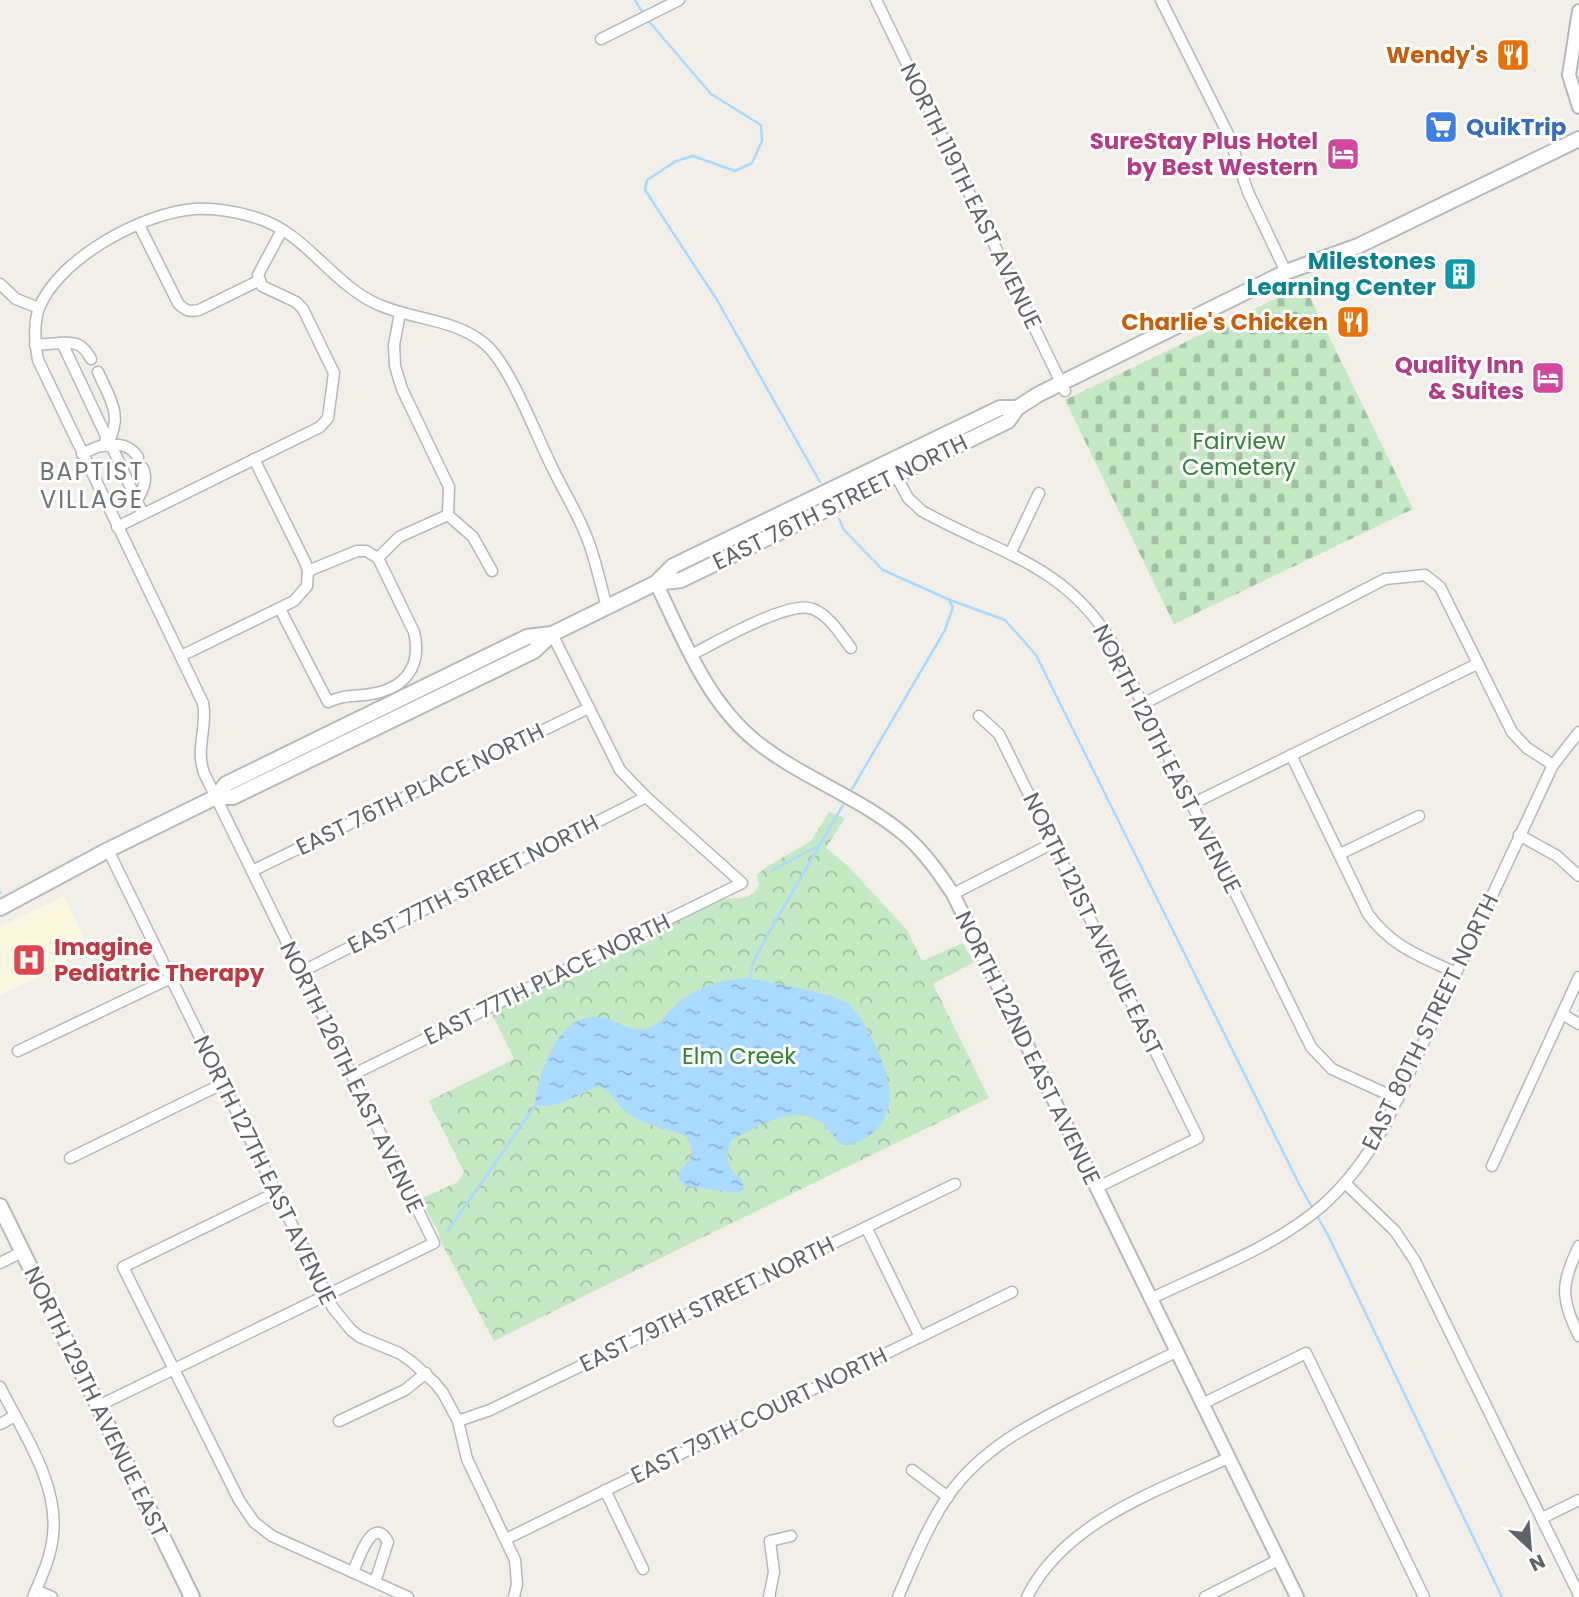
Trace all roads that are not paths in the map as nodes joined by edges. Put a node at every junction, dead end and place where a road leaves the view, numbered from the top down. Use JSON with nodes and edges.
{"nodes":[{"id":1,"x":679,"y":0,"type":"edge"},
{"id":2,"x":876,"y":0,"type":"edge"},
{"id":3,"x":1161,"y":0,"type":"edge"},
{"id":4,"x":1579,"y":11,"type":"edge"},
{"id":5,"x":601,"y":39,"type":"dead end"},
{"id":6,"x":1579,"y":107,"type":"edge"},
{"id":7,"x":1579,"y":139,"type":"edge"},
{"id":8,"x":139,"y":225,"type":"junction"},
{"id":9,"x":282,"y":230,"type":"junction"},
{"id":10,"x":1286,"y":272,"type":"junction"},
{"id":11,"x":260,"y":280,"type":"junction"},
{"id":12,"x":0,"y":284,"type":"edge"},
{"id":13,"x":39,"y":308,"type":"junction"},
{"id":14,"x":400,"y":313,"type":"junction"},
{"id":15,"x":60,"y":343,"type":"junction"},
{"id":16,"x":35,"y":345,"type":"junction"},
{"id":17,"x":91,"y":359,"type":"dead end"},
{"id":18,"x":98,"y":372,"type":"dead end"},
{"id":19,"x":1063,"y":387,"type":"junction"},
{"id":20,"x":1017,"y":408,"type":"junction"},
{"id":21,"x":106,"y":444,"type":"junction"},
{"id":22,"x":82,"y":454,"type":"junction"},
{"id":23,"x":138,"y":457,"type":"dead end"},
{"id":24,"x":254,"y":458,"type":"junction"},
{"id":25,"x":889,"y":461,"type":"junction"},
{"id":26,"x":143,"y":468,"type":"dead end"},
{"id":27,"x":896,"y":475,"type":"junction"},
{"id":28,"x":1039,"y":493,"type":"dead end"},
{"id":29,"x":137,"y":500,"type":"junction"},
{"id":30,"x":143,"y":514,"type":"junction"},
{"id":31,"x":448,"y":515,"type":"junction"},
{"id":32,"x":117,"y":527,"type":"junction"},
{"id":33,"x":1010,"y":554,"type":"junction"},
{"id":34,"x":378,"y":558,"type":"junction"},
{"id":35,"x":308,"y":571,"type":"junction"},
{"id":36,"x":492,"y":571,"type":"dead end"},
{"id":37,"x":656,"y":583,"type":"junction"},
{"id":38,"x":607,"y":607,"type":"junction"},
{"id":39,"x":281,"y":609,"type":"junction"},
{"id":40,"x":552,"y":634,"type":"junction"},
{"id":41,"x":851,"y":648,"type":"dead end"},
{"id":42,"x":691,"y":655,"type":"junction"},
{"id":43,"x":181,"y":656,"type":"junction"},
{"id":44,"x":1477,"y":663,"type":"junction"},
{"id":45,"x":1143,"y":704,"type":"junction"},
{"id":46,"x":589,"y":708,"type":"junction"},
{"id":47,"x":979,"y":716,"type":"dead end"},
{"id":48,"x":1579,"y":732,"type":"edge"},
{"id":49,"x":1291,"y":755,"type":"junction"},
{"id":50,"x":1553,"y":765,"type":"junction"},
{"id":51,"x":216,"y":797,"type":"junction"},
{"id":52,"x":646,"y":797,"type":"junction"},
{"id":53,"x":1192,"y":804,"type":"junction"},
{"id":54,"x":1419,"y":816,"type":"dead end"},
{"id":55,"x":1519,"y":835,"type":"junction"},
{"id":56,"x":1053,"y":843,"type":"junction"},
{"id":57,"x":108,"y":850,"type":"junction"},
{"id":58,"x":1340,"y":854,"type":"junction"},
{"id":59,"x":252,"y":870,"type":"junction"},
{"id":60,"x":1579,"y":876,"type":"edge"},
{"id":61,"x":953,"y":894,"type":"junction"},
{"id":62,"x":0,"y":908,"type":"edge"},
{"id":63,"x":301,"y":972,"type":"junction"},
{"id":64,"x":1456,"y":973,"type":"junction"},
{"id":65,"x":1579,"y":977,"type":"edge"},
{"id":66,"x":171,"y":978,"type":"junction"},
{"id":67,"x":1562,"y":1014,"type":"junction"},
{"id":68,"x":1579,"y":1024,"type":"edge"},
{"id":69,"x":18,"y":1051,"type":"dead end"},
{"id":70,"x":352,"y":1075,"type":"junction"},
{"id":71,"x":222,"y":1084,"type":"junction"},
{"id":72,"x":1398,"y":1099,"type":"junction"},
{"id":73,"x":71,"y":1158,"type":"dead end"},
{"id":74,"x":1492,"y":1166,"type":"dead end"},
{"id":75,"x":1345,"y":1183,"type":"junction"},
{"id":76,"x":956,"y":1184,"type":"dead end"},
{"id":77,"x":1096,"y":1188,"type":"junction"},
{"id":78,"x":275,"y":1194,"type":"junction"},
{"id":79,"x":0,"y":1206,"type":"edge"},
{"id":80,"x":866,"y":1227,"type":"junction"},
{"id":81,"x":1579,"y":1246,"type":"edge"},
{"id":82,"x":22,"y":1252,"type":"junction"},
{"id":83,"x":0,"y":1263,"type":"edge"},
{"id":84,"x":1012,"y":1292,"type":"dead end"},
{"id":85,"x":326,"y":1296,"type":"junction"},
{"id":86,"x":1150,"y":1299,"type":"junction"},
{"id":87,"x":1579,"y":1336,"type":"edge"},
{"id":88,"x":920,"y":1337,"type":"junction"},
{"id":89,"x":1176,"y":1352,"type":"junction"},
{"id":90,"x":175,"y":1370,"type":"junction"},
{"id":91,"x":426,"y":1373,"type":"junction"},
{"id":92,"x":0,"y":1387,"type":"edge"},
{"id":93,"x":1202,"y":1404,"type":"junction"},
{"id":94,"x":98,"y":1406,"type":"junction"},
{"id":95,"x":15,"y":1416,"type":"junction"},
{"id":96,"x":339,"y":1421,"type":"dead end"},
{"id":97,"x":458,"y":1422,"type":"junction"},
{"id":98,"x":0,"y":1424,"type":"edge"},
{"id":99,"x":1228,"y":1458,"type":"junction"},
{"id":100,"x":912,"y":1470,"type":"dead end"},
{"id":101,"x":605,"y":1490,"type":"junction"},
{"id":102,"x":947,"y":1497,"type":"junction"},
{"id":103,"x":1579,"y":1500,"type":"edge"},
{"id":104,"x":1542,"y":1518,"type":"junction"},
{"id":105,"x":791,"y":1536,"type":"dead end"},
{"id":106,"x":506,"y":1539,"type":"junction"},
{"id":107,"x":1278,"y":1560,"type":"junction"},
{"id":108,"x":643,"y":1569,"type":"dead end"},
{"id":109,"x":353,"y":1573,"type":"junction"},
{"id":110,"x":375,"y":1582,"type":"junction"},
{"id":111,"x":34,"y":1594,"type":"edge"},
{"id":112,"x":1579,"y":1595,"type":"edge"},
{"id":113,"x":52,"y":1597,"type":"edge"},
{"id":114,"x":192,"y":1597,"type":"edge"},
{"id":115,"x":408,"y":1597,"type":"edge"},
{"id":116,"x":514,"y":1597,"type":"edge"},
{"id":117,"x":769,"y":1597,"type":"edge"},
{"id":118,"x":898,"y":1597,"type":"edge"},
{"id":119,"x":1027,"y":1597,"type":"edge"},
{"id":120,"x":1205,"y":1597,"type":"edge"},
{"id":121,"x":1297,"y":1597,"type":"edge"},
{"id":122,"x":1424,"y":1597,"type":"edge"}],
"edges":[{"from":1,"to":5,"type":"street"},
{"from":2,"to":19,"type":"street","name":"NORTH 119TH EAST AVENUE"},
{"from":3,"to":10,"type":"street"},
{"from":4,"to":6,"type":"street"},
{"from":7,"to":10,"type":"main road","name":"EAST 76TH STREET NORTH"},
{"from":8,"to":9,"type":"street"},
{"from":8,"to":11,"type":"street"},
{"from":8,"to":13,"type":"street"},
{"from":9,"to":11,"type":"street"},
{"from":9,"to":14,"type":"street"},
{"from":10,"to":19,"type":"main road","name":"EAST 76TH STREET NORTH"},
{"from":11,"to":24,"type":"street"},
{"from":12,"to":13,"type":"street"},
{"from":13,"to":16,"type":"street"},
{"from":14,"to":31,"type":"street"},
{"from":14,"to":38,"type":"street"},
{"from":15,"to":16,"type":"street"},
{"from":15,"to":17,"type":"street"},
{"from":15,"to":21,"type":"street"},
{"from":16,"to":22,"type":"street"},
{"from":18,"to":21,"type":"street"},
{"from":19,"to":20,"type":"main road","name":"EAST 76TH STREET NORTH"},
{"from":20,"to":25,"type":"main road","name":"EAST 76TH STREET NORTH"},
{"from":20,"to":27,"type":"main road","name":"EAST 76TH STREET NORTH"},
{"from":21,"to":22,"type":"street"},
{"from":21,"to":23,"type":"street"},
{"from":21,"to":29,"type":"street"},
{"from":22,"to":32,"type":"street"},
{"from":24,"to":30,"type":"street"},
{"from":24,"to":35,"type":"street"},
{"from":25,"to":27,"type":"street","name":"NORTH 120TH EAST AVENUE"},
{"from":25,"to":37,"type":"main road","name":"EAST 76TH STREET NORTH"},
{"from":26,"to":29,"type":"street"},
{"from":27,"to":33,"type":"street","name":"NORTH 120TH EAST AVENUE"},
{"from":27,"to":37,"type":"main road","name":"EAST 76TH STREET NORTH"},
{"from":28,"to":33,"type":"street"},
{"from":29,"to":30,"type":"street"},
{"from":30,"to":32,"type":"street"},
{"from":31,"to":34,"type":"street"},
{"from":31,"to":36,"type":"street"},
{"from":32,"to":43,"type":"street"},
{"from":33,"to":45,"type":"street","name":"NORTH 120TH EAST AVENUE"},
{"from":34,"to":35,"type":"street"},
{"from":34,"to":39,"type":"street"},
{"from":35,"to":39,"type":"street"},
{"from":37,"to":38,"type":"main road","name":"EAST 76TH STREET NORTH"},
{"from":37,"to":42,"type":"street","name":"NORTH 122ND EAST AVENUE"},
{"from":38,"to":40,"type":"main road","name":"EAST 76TH STREET NORTH"},
{"from":39,"to":43,"type":"street"},
{"from":40,"to":46,"type":"street"},
{"from":40,"to":51,"type":"main road","name":"EAST 76TH STREET NORTH"},
{"from":41,"to":42,"type":"street"},
{"from":42,"to":61,"type":"street","name":"NORTH 122ND EAST AVENUE"},
{"from":43,"to":51,"type":"street"},
{"from":44,"to":45,"type":"street"},
{"from":44,"to":49,"type":"street"},
{"from":44,"to":50,"type":"street"},
{"from":45,"to":53,"type":"street","name":"NORTH 120TH EAST AVENUE"},
{"from":46,"to":52,"type":"street"},
{"from":46,"to":59,"type":"street","name":"EAST 76TH PLACE NORTH"},
{"from":47,"to":56,"type":"street","name":"NORTH 121ST AVENUE EAST"},
{"from":48,"to":50,"type":"street","name":"EAST 80TH STREET NORTH"},
{"from":49,"to":53,"type":"street"},
{"from":49,"to":58,"type":"street"},
{"from":50,"to":55,"type":"street","name":"EAST 80TH STREET NORTH"},
{"from":51,"to":57,"type":"main road","name":"EAST 76TH STREET NORTH"},
{"from":51,"to":59,"type":"street","name":"NORTH 126TH EAST AVENUE"},
{"from":52,"to":63,"type":"street","name":"EAST 77TH STREET NORTH"},
{"from":52,"to":70,"type":"street","name":"EAST 77TH PLACE NORTH"},
{"from":53,"to":72,"type":"street","name":"NORTH 120TH EAST AVENUE"},
{"from":54,"to":58,"type":"street"},
{"from":55,"to":60,"type":"street"},
{"from":55,"to":64,"type":"street","name":"EAST 80TH STREET NORTH"},
{"from":56,"to":61,"type":"street"},
{"from":56,"to":77,"type":"street","name":"NORTH 121ST AVENUE EAST"},
{"from":57,"to":62,"type":"main road","name":"EAST 76TH STREET NORTH"},
{"from":57,"to":66,"type":"street","name":"NORTH 127TH EAST AVENUE"},
{"from":58,"to":64,"type":"street"},
{"from":59,"to":63,"type":"street","name":"NORTH 126TH EAST AVENUE"},
{"from":61,"to":77,"type":"street","name":"NORTH 122ND EAST AVENUE"},
{"from":63,"to":70,"type":"street","name":"NORTH 126TH EAST AVENUE"},
{"from":64,"to":72,"type":"street","name":"EAST 80TH STREET NORTH"},
{"from":65,"to":67,"type":"street"},
{"from":66,"to":69,"type":"street"},
{"from":66,"to":71,"type":"street","name":"NORTH 127TH EAST AVENUE"},
{"from":67,"to":68,"type":"street"},
{"from":67,"to":74,"type":"street"},
{"from":70,"to":85,"type":"street","name":"NORTH 126TH EAST AVENUE"},
{"from":71,"to":73,"type":"street"},
{"from":71,"to":78,"type":"street","name":"NORTH 127TH EAST AVENUE"},
{"from":72,"to":75,"type":"street","name":"EAST 80TH STREET NORTH"},
{"from":75,"to":86,"type":"street","name":"EAST 80TH STREET NORTH"},
{"from":75,"to":104,"type":"street"},
{"from":76,"to":80,"type":"street","name":"EAST 79TH STREET NORTH"},
{"from":77,"to":86,"type":"street","name":"NORTH 122ND EAST AVENUE"},
{"from":78,"to":85,"type":"street","name":"NORTH 127TH EAST AVENUE"},
{"from":78,"to":90,"type":"street"},
{"from":79,"to":82,"type":"main road","name":"NORTH 129TH AVENUE EAST"},
{"from":80,"to":88,"type":"street"},
{"from":80,"to":97,"type":"street","name":"EAST 79TH STREET NORTH"},
{"from":81,"to":87,"type":"street"},
{"from":82,"to":83,"type":"street"},
{"from":82,"to":94,"type":"main road","name":"NORTH 129TH AVENUE EAST"},
{"from":84,"to":88,"type":"street","name":"EAST 79TH COURT NORTH"},
{"from":85,"to":90,"type":"street"},
{"from":85,"to":91,"type":"street","name":"NORTH 127TH EAST AVENUE"},
{"from":86,"to":89,"type":"street","name":"NORTH 122ND EAST AVENUE"},
{"from":88,"to":101,"type":"street","name":"EAST 79TH COURT NORTH"},
{"from":89,"to":93,"type":"street","name":"NORTH 122ND EAST AVENUE"},
{"from":89,"to":102,"type":"street"},
{"from":90,"to":94,"type":"street"},
{"from":90,"to":109,"type":"street"},
{"from":91,"to":96,"type":"street"},
{"from":91,"to":97,"type":"street","name":"NORTH 127TH EAST AVENUE"},
{"from":92,"to":95,"type":"street"},
{"from":93,"to":99,"type":"street","name":"NORTH 122ND EAST AVENUE"},
{"from":93,"to":122,"type":"street"},
{"from":94,"to":114,"type":"main road","name":"NORTH 129TH AVENUE EAST"},
{"from":95,"to":98,"type":"street"},
{"from":95,"to":111,"type":"street"},
{"from":97,"to":106,"type":"street","name":"NORTH 127TH EAST AVENUE"},
{"from":99,"to":107,"type":"street","name":"NORTH 122ND EAST AVENUE"},
{"from":99,"to":119,"type":"street"},
{"from":100,"to":102,"type":"street"},
{"from":101,"to":106,"type":"street","name":"EAST 79TH COURT NORTH"},
{"from":101,"to":108,"type":"street"},
{"from":102,"to":118,"type":"street"},
{"from":103,"to":104,"type":"street"},
{"from":104,"to":112,"type":"street"},
{"from":105,"to":117,"type":"street"},
{"from":106,"to":116,"type":"street","name":"NORTH 127TH EAST AVENUE"},
{"from":107,"to":120,"type":"street"},
{"from":107,"to":121,"type":"street","name":"NORTH 122ND EAST AVENUE"},
{"from":109,"to":110,"type":"street"},
{"from":109,"to":110,"type":"street"},
{"from":110,"to":115,"type":"street"},
{"from":111,"to":113,"type":"street"}]}
